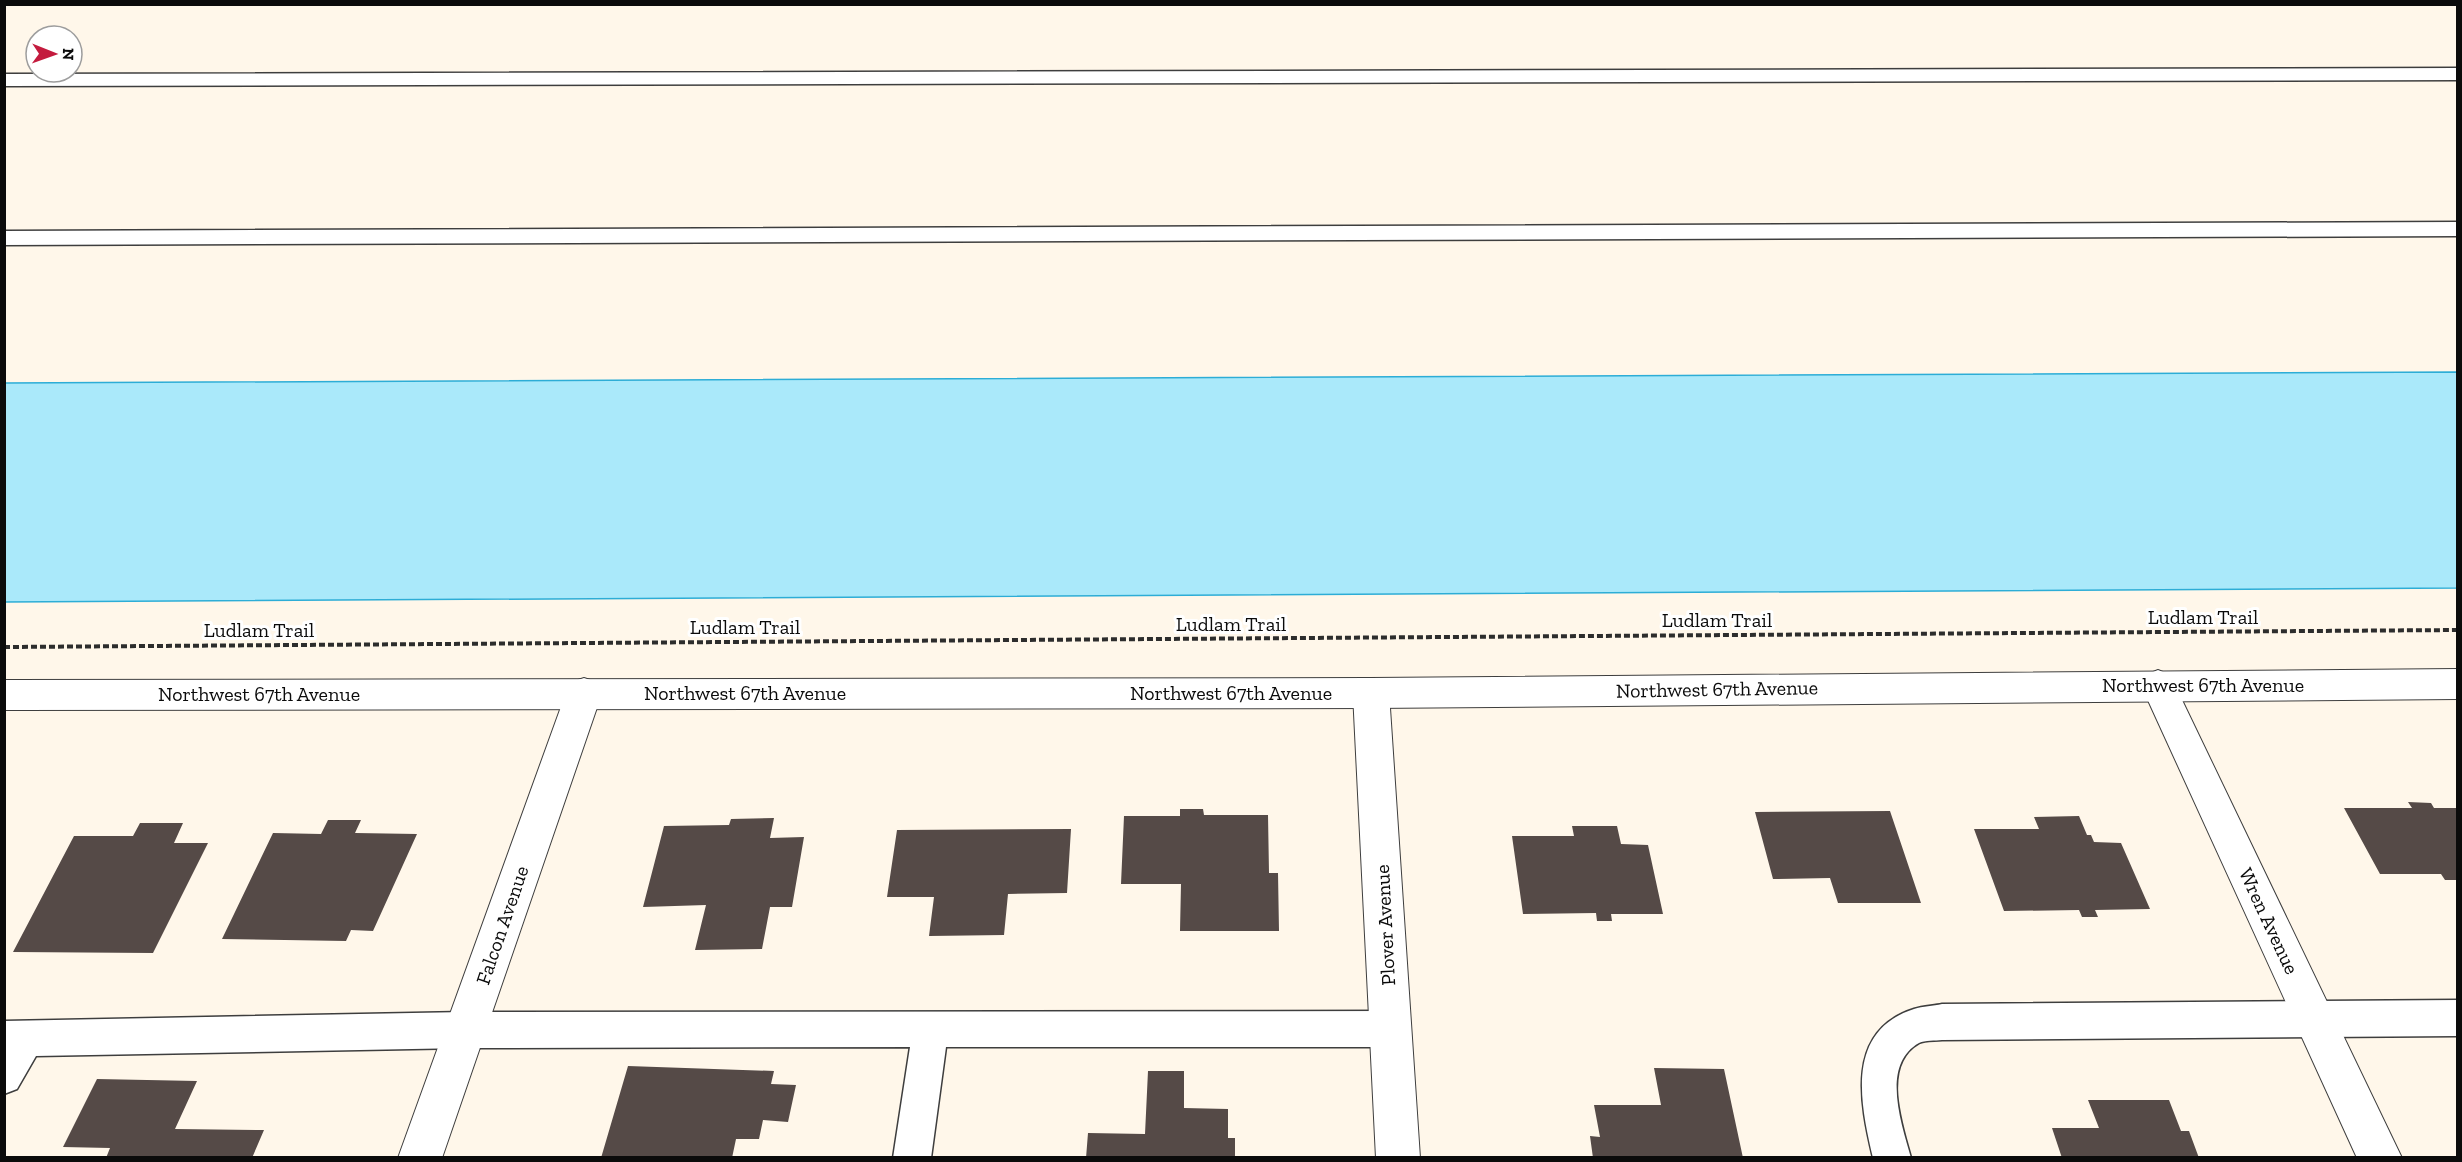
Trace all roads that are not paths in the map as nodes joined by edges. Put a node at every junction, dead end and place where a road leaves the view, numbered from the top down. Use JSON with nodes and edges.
{"nodes":[{"id":1,"x":2457,"y":74,"type":"edge"},
{"id":2,"x":4,"y":80,"type":"edge"},
{"id":3,"x":2457,"y":229,"type":"edge"},
{"id":4,"x":4,"y":238,"type":"edge"},
{"id":5,"x":2457,"y":684,"type":"edge"},
{"id":6,"x":2158,"y":685,"type":"junction"},
{"id":7,"x":584,"y":693,"type":"junction"},
{"id":8,"x":1371,"y":693,"type":"junction"},
{"id":9,"x":4,"y":695,"type":"edge"},
{"id":10,"x":2314,"y":1018,"type":"junction"},
{"id":11,"x":2457,"y":1018,"type":"edge"},
{"id":12,"x":930,"y":1029,"type":"junction"},
{"id":13,"x":1391,"y":1029,"type":"junction"},
{"id":14,"x":465,"y":1030,"type":"junction"},
{"id":15,"x":15,"y":1039,"type":"edge"},
{"id":16,"x":4,"y":1076,"type":"edge"},
{"id":17,"x":420,"y":1158,"type":"edge"},
{"id":18,"x":912,"y":1158,"type":"edge"},
{"id":19,"x":1398,"y":1158,"type":"edge"},
{"id":20,"x":1893,"y":1158,"type":"edge"},
{"id":21,"x":2380,"y":1158,"type":"edge"}],
"edges":[{"from":1,"to":2,"type":"lane"},
{"from":3,"to":4,"type":"lane"},
{"from":5,"to":6,"type":"street","name":"Northwest 67th Avenue"},
{"from":6,"to":8,"type":"street","name":"Northwest 67th Avenue"},
{"from":6,"to":10,"type":"street","name":"Wren Avenue"},
{"from":7,"to":8,"type":"street","name":"Northwest 67th Avenue"},
{"from":7,"to":9,"type":"street","name":"Northwest 67th Avenue"},
{"from":7,"to":14,"type":"street","name":"Falcon Avenue"},
{"from":8,"to":13,"type":"street","name":"Plover Avenue"},
{"from":10,"to":11,"type":"lane"},
{"from":10,"to":20,"type":"lane"},
{"from":10,"to":21,"type":"street","name":"Wren Avenue"},
{"from":12,"to":13,"type":"lane"},
{"from":12,"to":14,"type":"lane"},
{"from":12,"to":18,"type":"lane"},
{"from":13,"to":19,"type":"street","name":"Plover Avenue"},
{"from":14,"to":15,"type":"lane"},
{"from":14,"to":17,"type":"street","name":"Falcon Avenue"},
{"from":15,"to":16,"type":"lane"}]}
